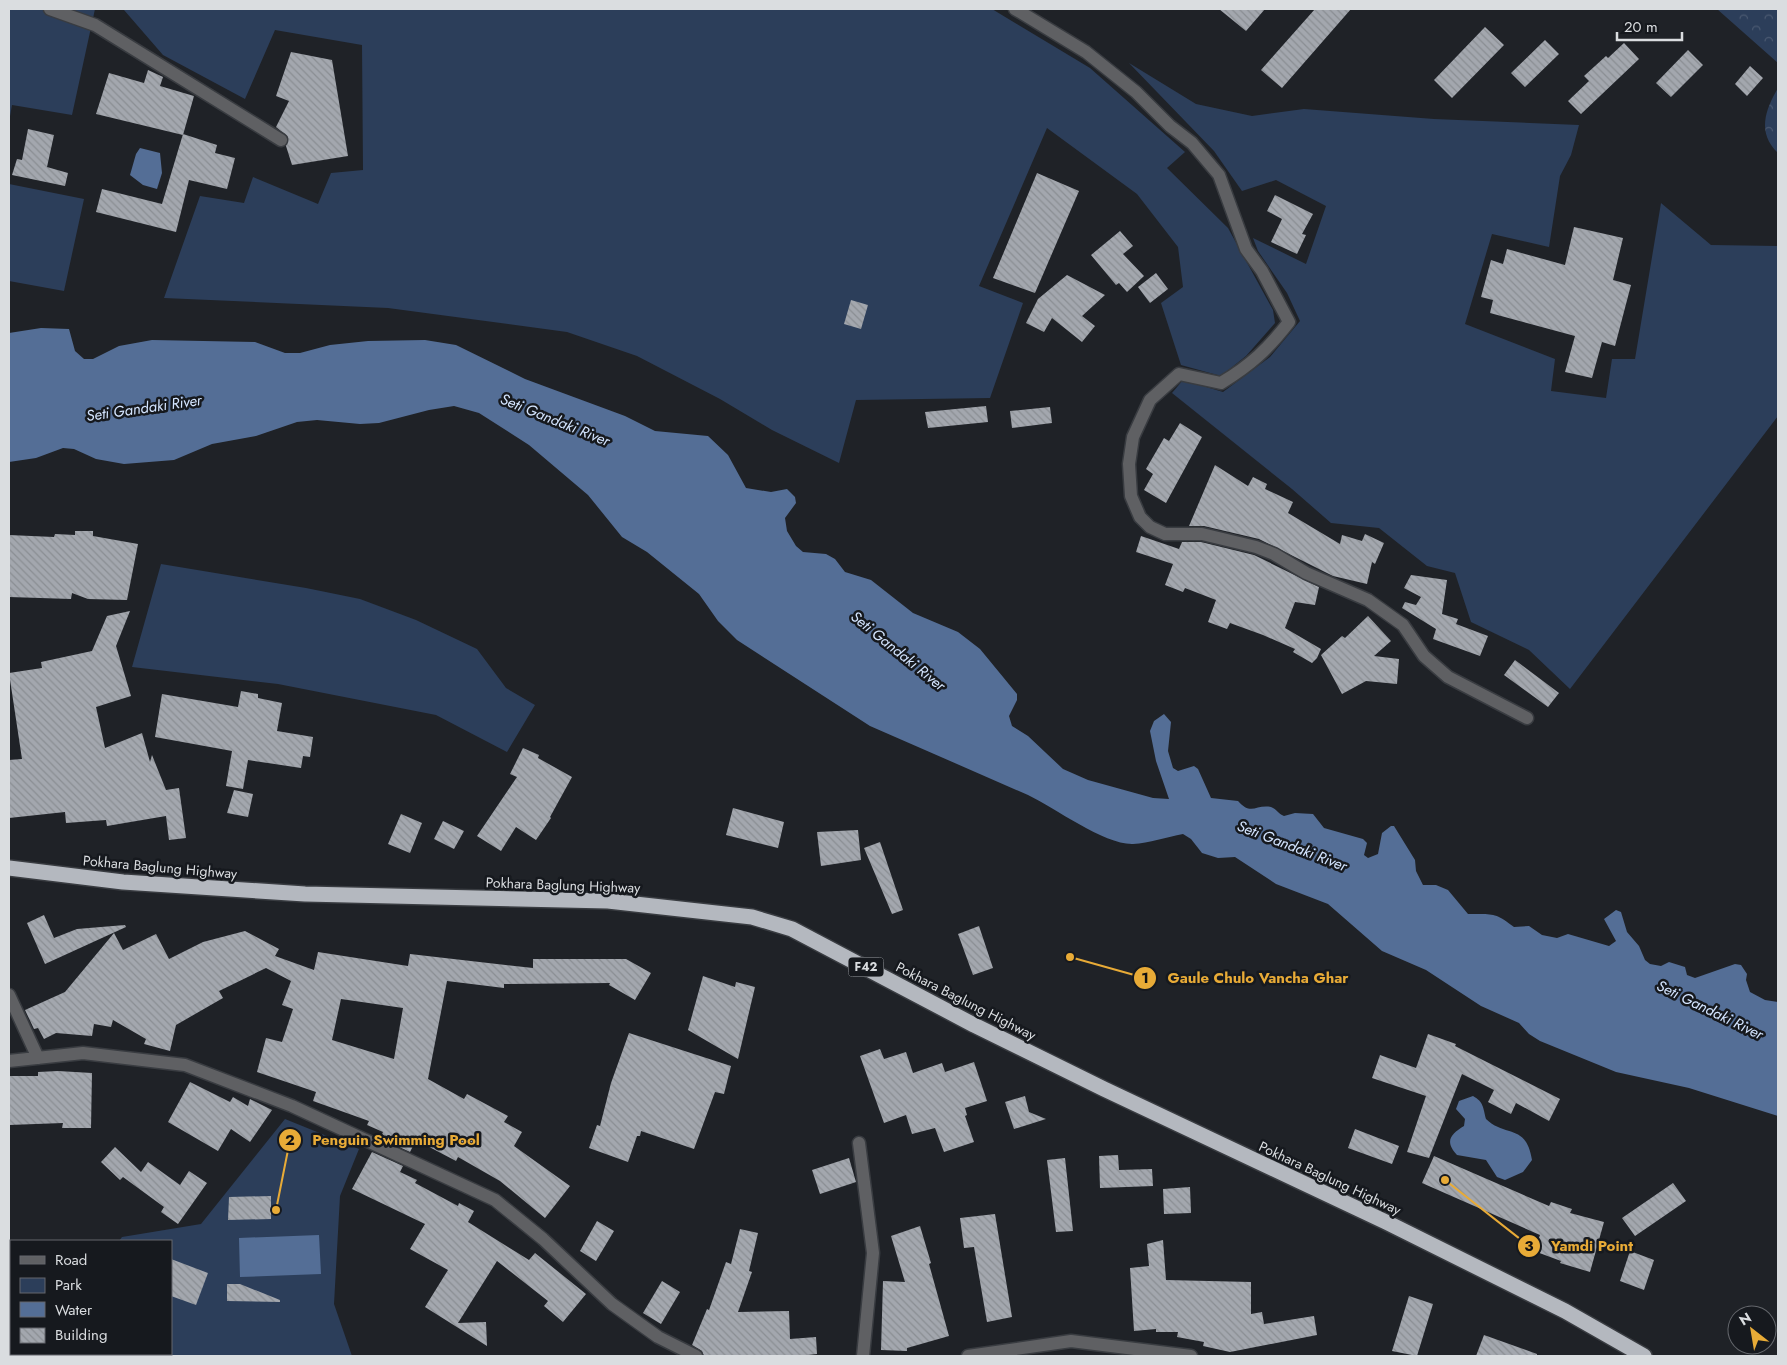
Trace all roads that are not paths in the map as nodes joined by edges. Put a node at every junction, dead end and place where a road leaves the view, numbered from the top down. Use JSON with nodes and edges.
{"nodes":[{"id":1,"x":50,"y":9,"type":"edge"},
{"id":2,"x":1016,"y":9,"type":"edge"},
{"id":3,"x":281,"y":140,"type":"dead end"},
{"id":4,"x":1527,"y":718,"type":"dead end"},
{"id":5,"x":9,"y":868,"type":"edge"},
{"id":6,"x":9,"y":994,"type":"edge"},
{"id":7,"x":38,"y":1058,"type":"junction"},
{"id":8,"x":9,"y":1061,"type":"edge"},
{"id":9,"x":859,"y":1143,"type":"dead end"},
{"id":10,"x":696,"y":1356,"type":"edge"},
{"id":11,"x":863,"y":1356,"type":"edge"},
{"id":12,"x":968,"y":1356,"type":"edge"},
{"id":13,"x":1191,"y":1356,"type":"edge"},
{"id":14,"x":1644,"y":1356,"type":"edge"}],
"edges":[{"from":1,"to":3,"type":"street"},
{"from":2,"to":4,"type":"street"},
{"from":5,"to":14,"type":"highway","name":"Pokhara Baglung Highway","number":"F42"},
{"from":6,"to":7,"type":"street"},
{"from":7,"to":8,"type":"street"},
{"from":7,"to":10,"type":"street"},
{"from":9,"to":11,"type":"street"},
{"from":12,"to":13,"type":"street"}]}
